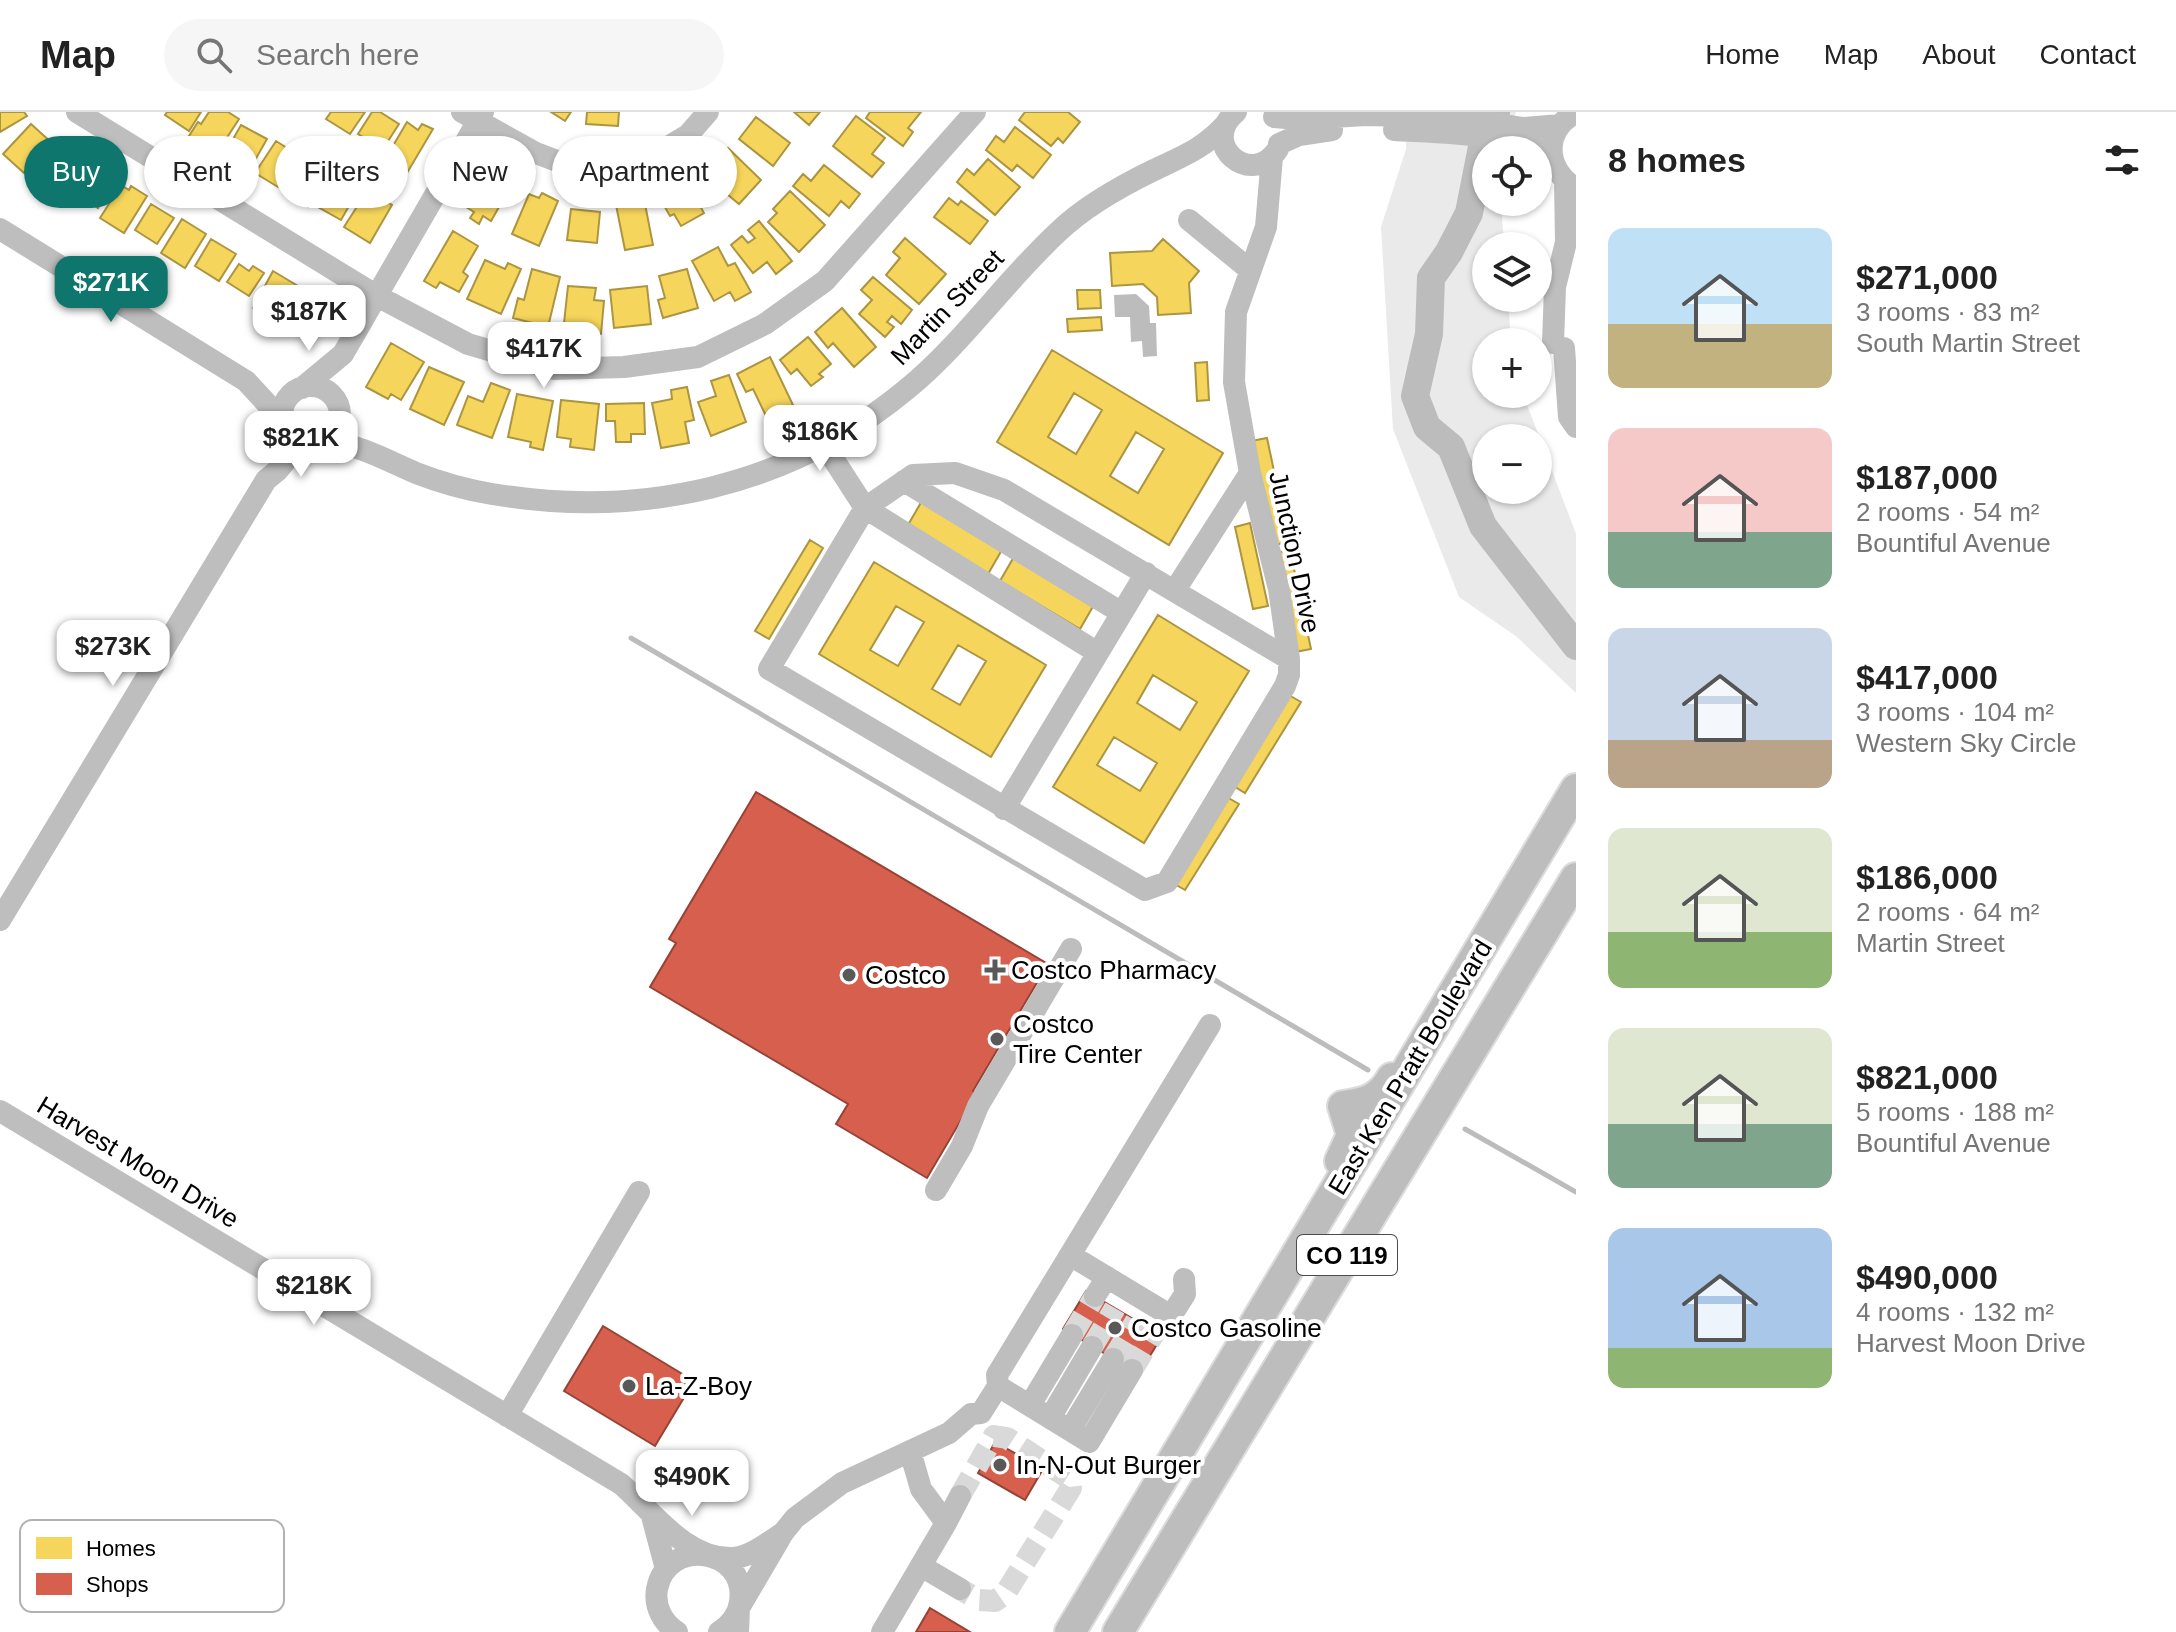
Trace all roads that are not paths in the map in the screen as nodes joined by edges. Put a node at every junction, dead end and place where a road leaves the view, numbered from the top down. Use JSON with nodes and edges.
{"nodes":[{"id":1,"x":77,"y":112,"type":"edge"},
{"id":2,"x":708,"y":112,"type":"edge"},
{"id":3,"x":975,"y":112,"type":"edge"},
{"id":4,"x":474,"y":115,"type":"edge"},
{"id":5,"x":1271,"y":115,"type":"edge"},
{"id":6,"x":1230,"y":117,"type":"edge"},
{"id":7,"x":1568,"y":119,"type":"edge"},
{"id":8,"x":1366,"y":121,"type":"junction"},
{"id":9,"x":1524,"y":135,"type":"joint"},
{"id":10,"x":1552,"y":138,"type":"edge"},
{"id":11,"x":1276,"y":150,"type":"junction"},
{"id":12,"x":1187,"y":156,"type":"junction"},
{"id":13,"x":1552,"y":158,"type":"edge"},
{"id":14,"x":1236,"y":161,"type":"junction"},
{"id":15,"x":1571,"y":185,"type":"edge"},
{"id":16,"x":1266,"y":206,"type":"junction"},
{"id":17,"x":1189,"y":220,"type":"dead end"},
{"id":18,"x":0,"y":229,"type":"edge"},
{"id":19,"x":1571,"y":234,"type":"edge"},
{"id":20,"x":1250,"y":270,"type":"junction"},
{"id":21,"x":377,"y":296,"type":"junction"},
{"id":22,"x":343,"y":354,"type":"junction"},
{"id":23,"x":246,"y":381,"type":"junction"},
{"id":24,"x":299,"y":390,"type":"junction"},
{"id":25,"x":340,"y":410,"type":"junction"},
{"id":26,"x":1576,"y":427,"type":"edge"},
{"id":27,"x":289,"y":430,"type":"junction"},
{"id":28,"x":326,"y":440,"type":"junction"},
{"id":29,"x":825,"y":446,"type":"junction"},
{"id":30,"x":364,"y":448,"type":"junction"},
{"id":31,"x":1250,"y":473,"type":"junction"},
{"id":32,"x":904,"y":481,"type":"junction"},
{"id":33,"x":865,"y":508,"type":"junction"},
{"id":34,"x":1146,"y":573,"type":"junction"},
{"id":35,"x":1175,"y":590,"type":"junction"},
{"id":36,"x":1122,"y":613,"type":"junction"},
{"id":37,"x":1098,"y":653,"type":"junction"},
{"id":38,"x":1289,"y":659,"type":"junction"},
{"id":39,"x":1576,"y":789,"type":"edge"},
{"id":40,"x":1004,"y":809,"type":"junction"},
{"id":41,"x":1576,"y":878,"type":"edge"},
{"id":42,"x":0,"y":920,"type":"edge"},
{"id":43,"x":1071,"y":949,"type":"dead end"},
{"id":44,"x":1210,"y":1025,"type":"dead end"},
{"id":45,"x":0,"y":1111,"type":"edge"},
{"id":46,"x":936,"y":1190,"type":"dead end"},
{"id":47,"x":639,"y":1192,"type":"dead end"},
{"id":48,"x":1070,"y":1255,"type":"junction"},
{"id":49,"x":1184,"y":1279,"type":"dead end"},
{"id":50,"x":1072,"y":1335,"type":"tunnel mouth"},
{"id":51,"x":1092,"y":1347,"type":"tunnel mouth"},
{"id":52,"x":1123,"y":1364,"type":"tunnel mouth"},
{"id":53,"x":997,"y":1380,"type":"junction"},
{"id":54,"x":1030,"y":1405,"type":"junction"},
{"id":55,"x":507,"y":1416,"type":"junction"},
{"id":56,"x":1050,"y":1418,"type":"junction"},
{"id":57,"x":910,"y":1451,"type":"junction"},
{"id":58,"x":960,"y":1496,"type":"tunnel mouth"},
{"id":59,"x":652,"y":1516,"type":"junction"},
{"id":60,"x":946,"y":1523,"type":"junction"},
{"id":61,"x":783,"y":1533,"type":"junction"},
{"id":62,"x":711,"y":1555,"type":"junction"},
{"id":63,"x":921,"y":1566,"type":"junction"},
{"id":64,"x":666,"y":1569,"type":"junction"},
{"id":65,"x":960,"y":1589,"type":"tunnel mouth"},
{"id":66,"x":739,"y":1608,"type":"junction"},
{"id":67,"x":677,"y":1632,"type":"edge"},
{"id":68,"x":719,"y":1632,"type":"edge"},
{"id":69,"x":738,"y":1632,"type":"edge"},
{"id":70,"x":882,"y":1632,"type":"edge"},
{"id":71,"x":1070,"y":1632,"type":"edge"},
{"id":72,"x":1118,"y":1632,"type":"edge"}],
"edges":[{"from":1,"to":21,"type":"street"},
{"from":2,"to":4,"type":"street"},
{"from":3,"to":21,"type":"street"},
{"from":4,"to":21,"type":"street"},
{"from":5,"to":8,"type":"street"},
{"from":5,"to":11,"type":"street","name":"Junction Drive"},
{"from":6,"to":12,"type":"street","name":"Martin Street"},
{"from":6,"to":14,"type":"street"},
{"from":7,"to":9,"type":"street"},
{"from":7,"to":10,"type":"street"},
{"from":8,"to":9,"type":"street"},
{"from":8,"to":11,"type":"street"},
{"from":11,"to":14,"type":"street"},
{"from":11,"to":16,"type":"street","name":"Junction Drive"},
{"from":12,"to":14,"type":"street"},
{"from":12,"to":29,"type":"street","name":"Martin Street"},
{"from":13,"to":15,"type":"street"},
{"from":14,"to":16,"type":"street"},
{"from":15,"to":19,"type":"street"},
{"from":16,"to":20,"type":"street","name":"Junction Drive"},
{"from":17,"to":20,"type":"street"},
{"from":18,"to":23,"type":"street"},
{"from":19,"to":26,"type":"street"},
{"from":20,"to":31,"type":"street","name":"Junction Drive"},
{"from":21,"to":22,"type":"street"},
{"from":22,"to":24,"type":"street"},
{"from":22,"to":25,"type":"street"},
{"from":23,"to":24,"type":"street"},
{"from":23,"to":27,"type":"street"},
{"from":24,"to":25,"type":"street"},
{"from":24,"to":27,"type":"street"},
{"from":25,"to":28,"type":"street"},
{"from":25,"to":30,"type":"street"},
{"from":27,"to":28,"type":"street"},
{"from":27,"to":42,"type":"street"},
{"from":28,"to":30,"type":"street","name":"Martin Street"},
{"from":29,"to":30,"type":"street","name":"Martin Street"},
{"from":29,"to":33,"type":"street"},
{"from":31,"to":35,"type":"street"},
{"from":31,"to":38,"type":"street","name":"Junction Drive"},
{"from":32,"to":33,"type":"street"},
{"from":32,"to":34,"type":"street"},
{"from":32,"to":36,"type":"street"},
{"from":33,"to":37,"type":"street"},
{"from":33,"to":40,"type":"street"},
{"from":34,"to":35,"type":"street"},
{"from":34,"to":36,"type":"street"},
{"from":35,"to":38,"type":"street"},
{"from":36,"to":37,"type":"street"},
{"from":37,"to":40,"type":"street"},
{"from":38,"to":40,"type":"street","name":"Junction Drive"},
{"from":39,"to":71,"type":"highway","name":"East Ken Pratt Boulevard","number":"CO 119"},
{"from":41,"to":72,"type":"highway","name":"East Ken Pratt Boulevard","number":"CO 119"},
{"from":43,"to":46,"type":"street"},
{"from":44,"to":48,"type":"street"},
{"from":45,"to":55,"type":"street","name":"Harvest Moon Drive"},
{"from":47,"to":55,"type":"street"},
{"from":48,"to":49,"type":"street"},
{"from":48,"to":53,"type":"street"},
{"from":50,"to":54,"type":"street"},
{"from":51,"to":56,"type":"street"},
{"from":52,"to":56,"type":"street"},
{"from":53,"to":54,"type":"street"},
{"from":53,"to":57,"type":"street"},
{"from":54,"to":56,"type":"street"},
{"from":55,"to":59,"type":"street","name":"Harvest Moon Drive"},
{"from":57,"to":60,"type":"street"},
{"from":57,"to":61,"type":"street"},
{"from":58,"to":60,"type":"street"},
{"from":59,"to":62,"type":"street","name":"Harvest Moon Drive"},
{"from":59,"to":64,"type":"street","name":"Harvest Moon Drive"},
{"from":60,"to":63,"type":"street"},
{"from":61,"to":62,"type":"street"},
{"from":61,"to":66,"type":"street"},
{"from":62,"to":64,"type":"street"},
{"from":62,"to":66,"type":"street","name":"Harvest Moon Drive"},
{"from":63,"to":65,"type":"street"},
{"from":63,"to":70,"type":"street"},
{"from":64,"to":67,"type":"street"},
{"from":66,"to":68,"type":"street"},
{"from":66,"to":69,"type":"street"}]}
